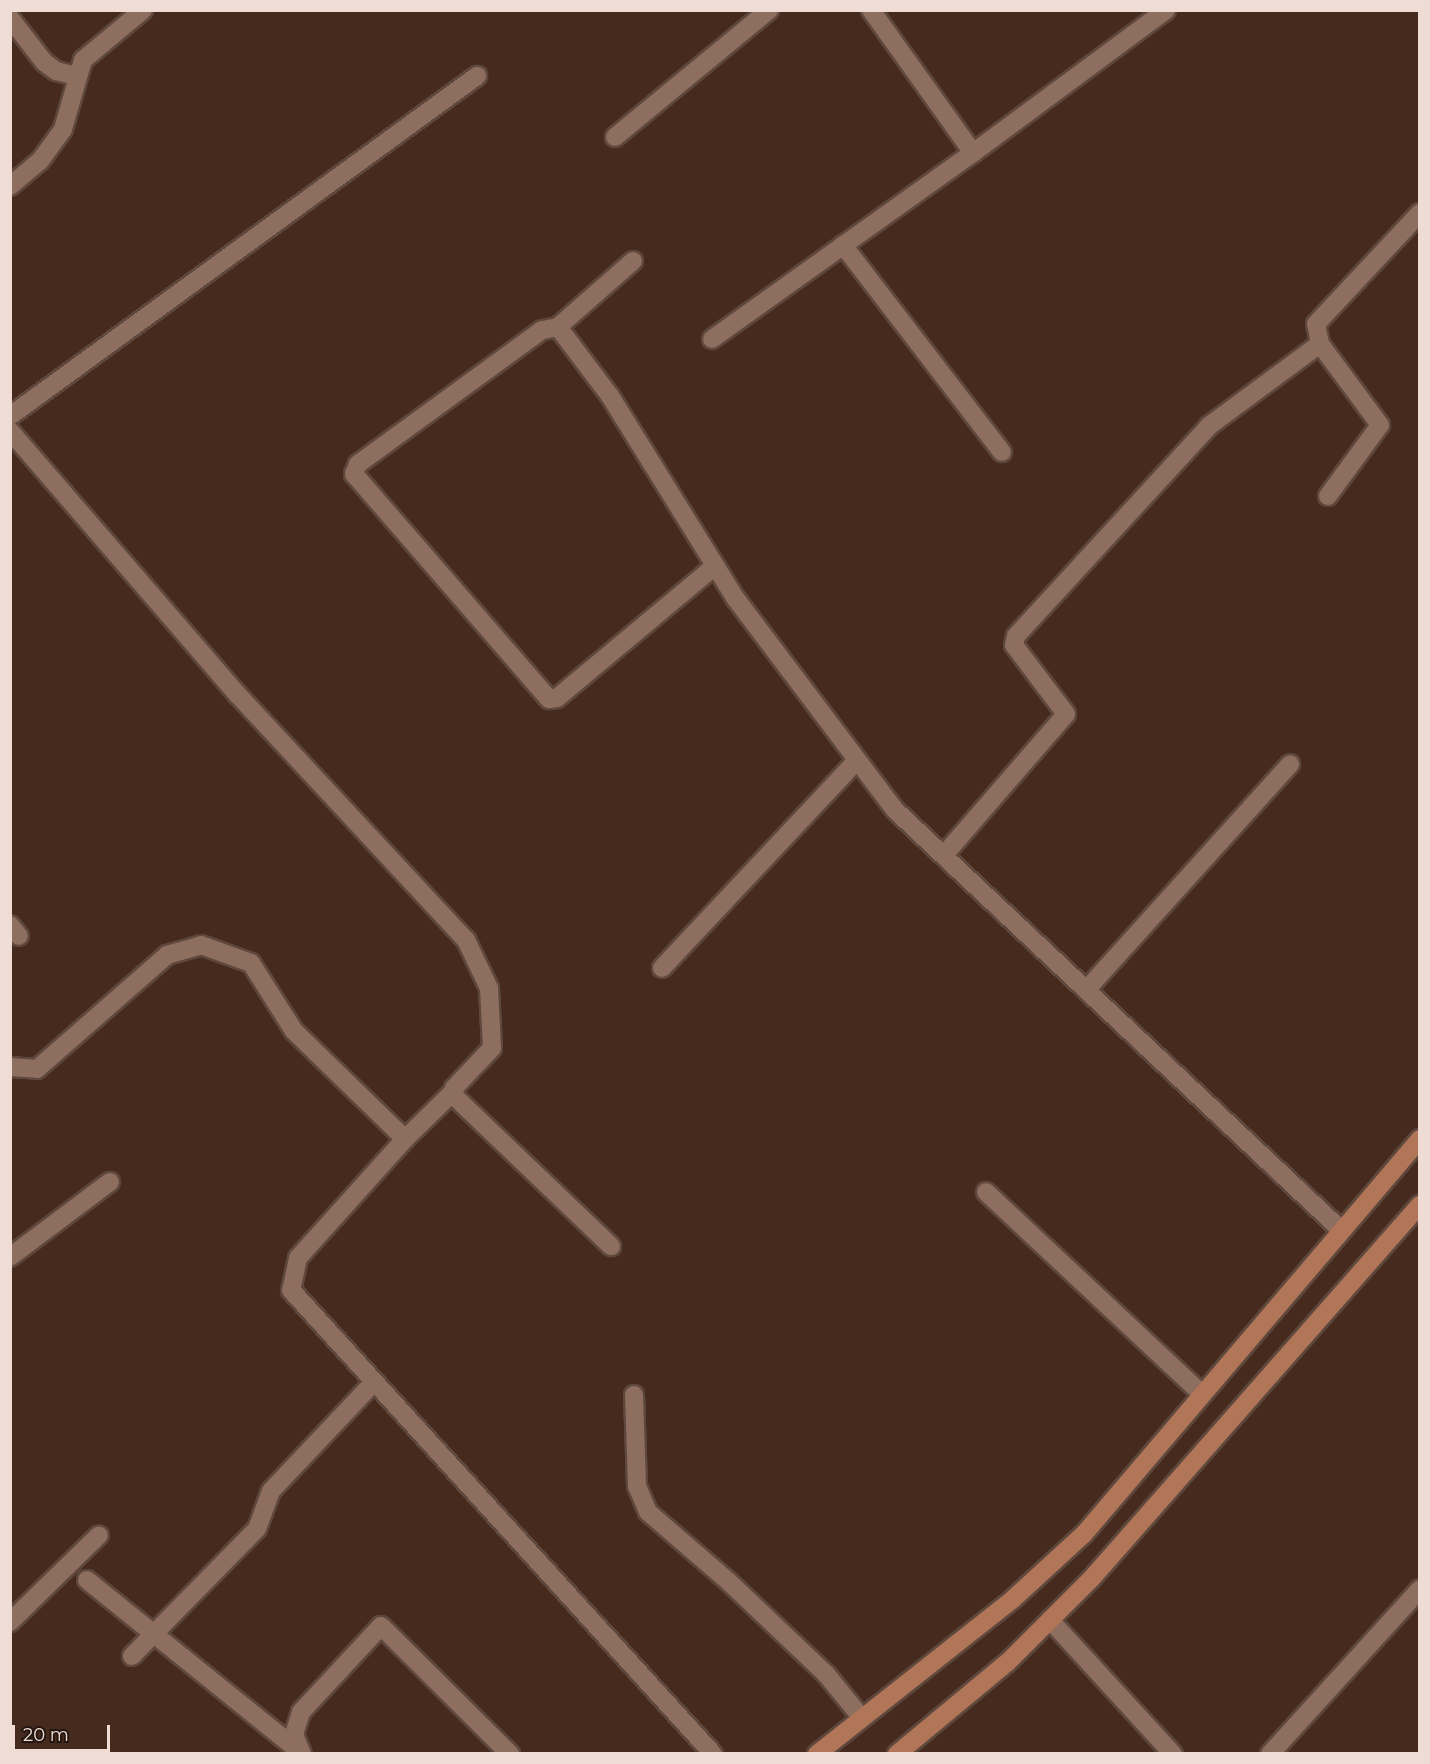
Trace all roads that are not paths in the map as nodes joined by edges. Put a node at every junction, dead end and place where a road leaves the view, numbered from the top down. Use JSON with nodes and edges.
{"nodes":[{"id":1,"x":142,"y":10,"type":"edge"},
{"id":2,"x":769,"y":10,"type":"edge"},
{"id":3,"x":871,"y":10,"type":"edge"},
{"id":4,"x":1166,"y":10,"type":"edge"},
{"id":5,"x":10,"y":18,"type":"edge"},
{"id":6,"x":76,"y":76,"type":"junction"},
{"id":7,"x":477,"y":76,"type":"dead end"},
{"id":8,"x":615,"y":137,"type":"dead end"},
{"id":9,"x":973,"y":153,"type":"junction"},
{"id":10,"x":10,"y":186,"type":"edge"},
{"id":11,"x":1419,"y":213,"type":"edge"},
{"id":12,"x":843,"y":245,"type":"junction"},
{"id":13,"x":633,"y":261,"type":"dead end"},
{"id":14,"x":558,"y":327,"type":"junction"},
{"id":15,"x":712,"y":339,"type":"dead end"},
{"id":16,"x":1320,"y":344,"type":"junction"},
{"id":17,"x":10,"y":416,"type":"edge"},
{"id":18,"x":10,"y":430,"type":"edge"},
{"id":19,"x":1002,"y":452,"type":"dead end"},
{"id":20,"x":1328,"y":496,"type":"dead end"},
{"id":21,"x":715,"y":566,"type":"junction"},
{"id":22,"x":857,"y":760,"type":"junction"},
{"id":23,"x":1290,"y":764,"type":"dead end"},
{"id":24,"x":944,"y":855,"type":"junction"},
{"id":25,"x":662,"y":968,"type":"dead end"},
{"id":26,"x":1087,"y":989,"type":"junction"},
{"id":27,"x":10,"y":1067,"type":"edge"},
{"id":28,"x":453,"y":1092,"type":"junction"},
{"id":29,"x":405,"y":1139,"type":"junction"},
{"id":30,"x":1419,"y":1139,"type":"edge"},
{"id":31,"x":110,"y":1182,"type":"dead end"},
{"id":32,"x":986,"y":1192,"type":"dead end"},
{"id":33,"x":1419,"y":1204,"type":"edge"},
{"id":34,"x":1341,"y":1230,"type":"junction"},
{"id":35,"x":611,"y":1246,"type":"dead end"},
{"id":36,"x":10,"y":1257,"type":"edge"},
{"id":37,"x":374,"y":1382,"type":"junction"},
{"id":38,"x":1201,"y":1393,"type":"junction"},
{"id":39,"x":634,"y":1395,"type":"dead end"},
{"id":40,"x":99,"y":1535,"type":"dead end"},
{"id":41,"x":87,"y":1580,"type":"dead end"},
{"id":42,"x":1419,"y":1589,"type":"edge"},
{"id":43,"x":1050,"y":1620,"type":"junction"},
{"id":44,"x":10,"y":1622,"type":"edge"},
{"id":45,"x":155,"y":1633,"type":"junction"},
{"id":46,"x":132,"y":1656,"type":"dead end"},
{"id":47,"x":861,"y":1717,"type":"junction"},
{"id":48,"x":302,"y":1754,"type":"edge"},
{"id":49,"x":510,"y":1754,"type":"edge"},
{"id":50,"x":713,"y":1754,"type":"edge"},
{"id":51,"x":818,"y":1754,"type":"edge"},
{"id":52,"x":897,"y":1754,"type":"edge"},
{"id":53,"x":1173,"y":1754,"type":"edge"},
{"id":54,"x":1270,"y":1754,"type":"edge"}],
"edges":[{"from":1,"to":6,"type":"street"},
{"from":2,"to":8,"type":"street"},
{"from":3,"to":9,"type":"street"},
{"from":4,"to":9,"type":"street"},
{"from":5,"to":6,"type":"street"},
{"from":6,"to":10,"type":"street"},
{"from":7,"to":17,"type":"street"},
{"from":9,"to":12,"type":"street"},
{"from":11,"to":16,"type":"street"},
{"from":12,"to":15,"type":"street"},
{"from":12,"to":19,"type":"street"},
{"from":13,"to":14,"type":"street"},
{"from":14,"to":21,"type":"street"},
{"from":14,"to":21,"type":"street"},
{"from":16,"to":20,"type":"street"},
{"from":16,"to":24,"type":"street"},
{"from":18,"to":28,"type":"street"},
{"from":21,"to":22,"type":"street"},
{"from":22,"to":24,"type":"street"},
{"from":22,"to":25,"type":"street"},
{"from":23,"to":26,"type":"street"},
{"from":24,"to":26,"type":"street"},
{"from":26,"to":34,"type":"street"},
{"from":27,"to":29,"type":"street"},
{"from":28,"to":29,"type":"street"},
{"from":28,"to":35,"type":"street"},
{"from":29,"to":37,"type":"street"},
{"from":30,"to":34,"type":"main road"},
{"from":31,"to":36,"type":"street"},
{"from":32,"to":38,"type":"street"},
{"from":33,"to":43,"type":"main road"},
{"from":34,"to":38,"type":"main road"},
{"from":37,"to":45,"type":"street"},
{"from":37,"to":50,"type":"street"},
{"from":38,"to":47,"type":"main road"},
{"from":39,"to":47,"type":"street"},
{"from":40,"to":44,"type":"street"},
{"from":41,"to":45,"type":"street"},
{"from":42,"to":54,"type":"street"},
{"from":43,"to":52,"type":"main road"},
{"from":43,"to":53,"type":"street"},
{"from":45,"to":46,"type":"street"},
{"from":45,"to":48,"type":"street"},
{"from":47,"to":51,"type":"main road"},
{"from":48,"to":49,"type":"street"}]}
